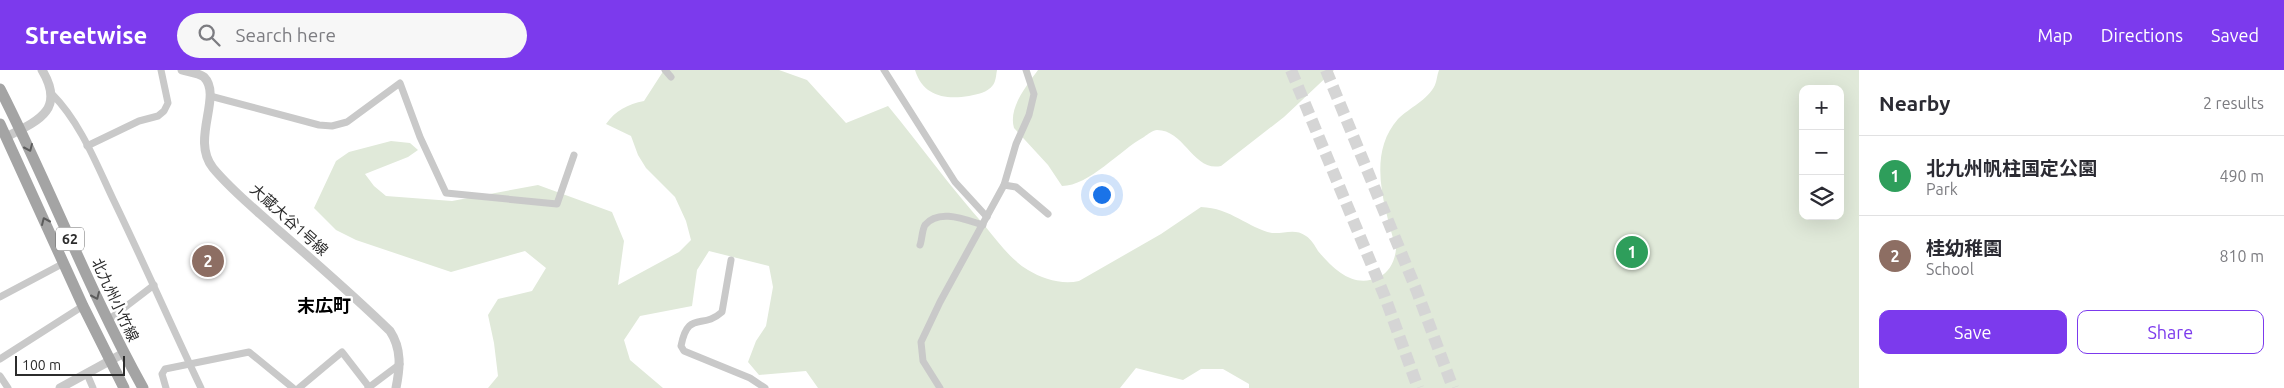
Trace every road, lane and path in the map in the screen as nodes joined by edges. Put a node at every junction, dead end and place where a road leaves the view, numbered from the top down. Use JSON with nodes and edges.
{"nodes":[{"id":1,"x":42,"y":70,"type":"edge"},
{"id":2,"x":161,"y":70,"type":"edge"},
{"id":3,"x":182,"y":70,"type":"edge"},
{"id":4,"x":665,"y":70,"type":"edge"},
{"id":5,"x":884,"y":70,"type":"edge"},
{"id":6,"x":1026,"y":70,"type":"edge"},
{"id":7,"x":671,"y":77,"type":"dead end"},
{"id":8,"x":0,"y":89,"type":"edge"},
{"id":9,"x":52,"y":94,"type":"junction"},
{"id":10,"x":210,"y":96,"type":"junction"},
{"id":11,"x":0,"y":124,"type":"edge"},
{"id":12,"x":21,"y":130,"type":"junction"},
{"id":13,"x":6,"y":137,"type":"junction"},
{"id":14,"x":87,"y":146,"type":"junction"},
{"id":15,"x":574,"y":155,"type":"dead end"},
{"id":16,"x":1004,"y":185,"type":"junction"},
{"id":17,"x":1048,"y":214,"type":"dead end"},
{"id":18,"x":987,"y":217,"type":"junction"},
{"id":19,"x":983,"y":225,"type":"junction"},
{"id":20,"x":920,"y":245,"type":"dead end"},
{"id":21,"x":731,"y":260,"type":"dead end"},
{"id":22,"x":64,"y":264,"type":"junction"},
{"id":23,"x":154,"y":285,"type":"junction"},
{"id":24,"x":0,"y":297,"type":"edge"},
{"id":25,"x":82,"y":306,"type":"junction"},
{"id":26,"x":108,"y":321,"type":"junction"},
{"id":27,"x":124,"y":353,"type":"junction"},
{"id":28,"x":0,"y":358,"type":"edge"},
{"id":29,"x":110,"y":361,"type":"junction"},
{"id":30,"x":189,"y":364,"type":"junction"},
{"id":31,"x":400,"y":364,"type":"junction"},
{"id":32,"x":87,"y":374,"type":"junction"},
{"id":33,"x":0,"y":376,"type":"edge"},
{"id":34,"x":939,"y":386,"type":"edge"},
{"id":35,"x":8,"y":388,"type":"edge"},
{"id":36,"x":60,"y":388,"type":"edge"},
{"id":37,"x":93,"y":388,"type":"edge"},
{"id":38,"x":124,"y":388,"type":"edge"},
{"id":39,"x":143,"y":388,"type":"edge"},
{"id":40,"x":166,"y":388,"type":"edge"},
{"id":41,"x":201,"y":388,"type":"edge"},
{"id":42,"x":293,"y":388,"type":"edge"},
{"id":43,"x":299,"y":388,"type":"edge"},
{"id":44,"x":368,"y":388,"type":"edge"},
{"id":45,"x":396,"y":388,"type":"edge"},
{"id":46,"x":765,"y":388,"type":"edge"}],
"edges":[{"from":1,"to":9,"type":"street"},
{"from":2,"to":14,"type":"street"},
{"from":3,"to":10,"type":"street"},
{"from":4,"to":7,"type":"street"},
{"from":5,"to":18,"type":"street"},
{"from":6,"to":16,"type":"street"},
{"from":8,"to":12,"type":"main road","name":"北九州小竹線","number":"62"},
{"from":9,"to":12,"type":"street"},
{"from":9,"to":14,"type":"street"},
{"from":10,"to":15,"type":"street"},
{"from":10,"to":31,"type":"street","name":"大蔵大谷1号線"},
{"from":11,"to":13,"type":"main road","name":"北九州小竹線","number":"62"},
{"from":12,"to":13,"type":"street"},
{"from":12,"to":26,"type":"main road","name":"北九州小竹線","number":"62","one_way":true},
{"from":22,"to":13,"type":"main road","name":"北九州小竹線","number":"62","one_way":true},
{"from":14,"to":23,"type":"street"},
{"from":16,"to":17,"type":"street"},
{"from":16,"to":18,"type":"street"},
{"from":18,"to":19,"type":"street"},
{"from":19,"to":20,"type":"street"},
{"from":19,"to":34,"type":"street"},
{"from":21,"to":46,"type":"street"},
{"from":22,"to":24,"type":"street"},
{"from":22,"to":25,"type":"main road","name":"北九州小竹線","number":"62"},
{"from":23,"to":26,"type":"street"},
{"from":23,"to":30,"type":"street"},
{"from":25,"to":28,"type":"street"},
{"from":25,"to":29,"type":"main road","name":"北九州小竹線","number":"62"},
{"from":26,"to":27,"type":"main road","name":"北九州小竹線","number":"62"},
{"from":27,"to":29,"type":"street"},
{"from":27,"to":39,"type":"main road","name":"北九州小竹線","number":"62"},
{"from":29,"to":32,"type":"street"},
{"from":29,"to":38,"type":"main road","name":"北九州小竹線","number":"62"},
{"from":30,"to":40,"type":"street"},
{"from":30,"to":41,"type":"street"},
{"from":30,"to":42,"type":"street"},
{"from":31,"to":44,"type":"street"},
{"from":31,"to":45,"type":"street","name":"大蔵大谷1号線"},
{"from":32,"to":36,"type":"street"},
{"from":32,"to":37,"type":"street"},
{"from":33,"to":35,"type":"street"},
{"from":43,"to":44,"type":"street"}]}
